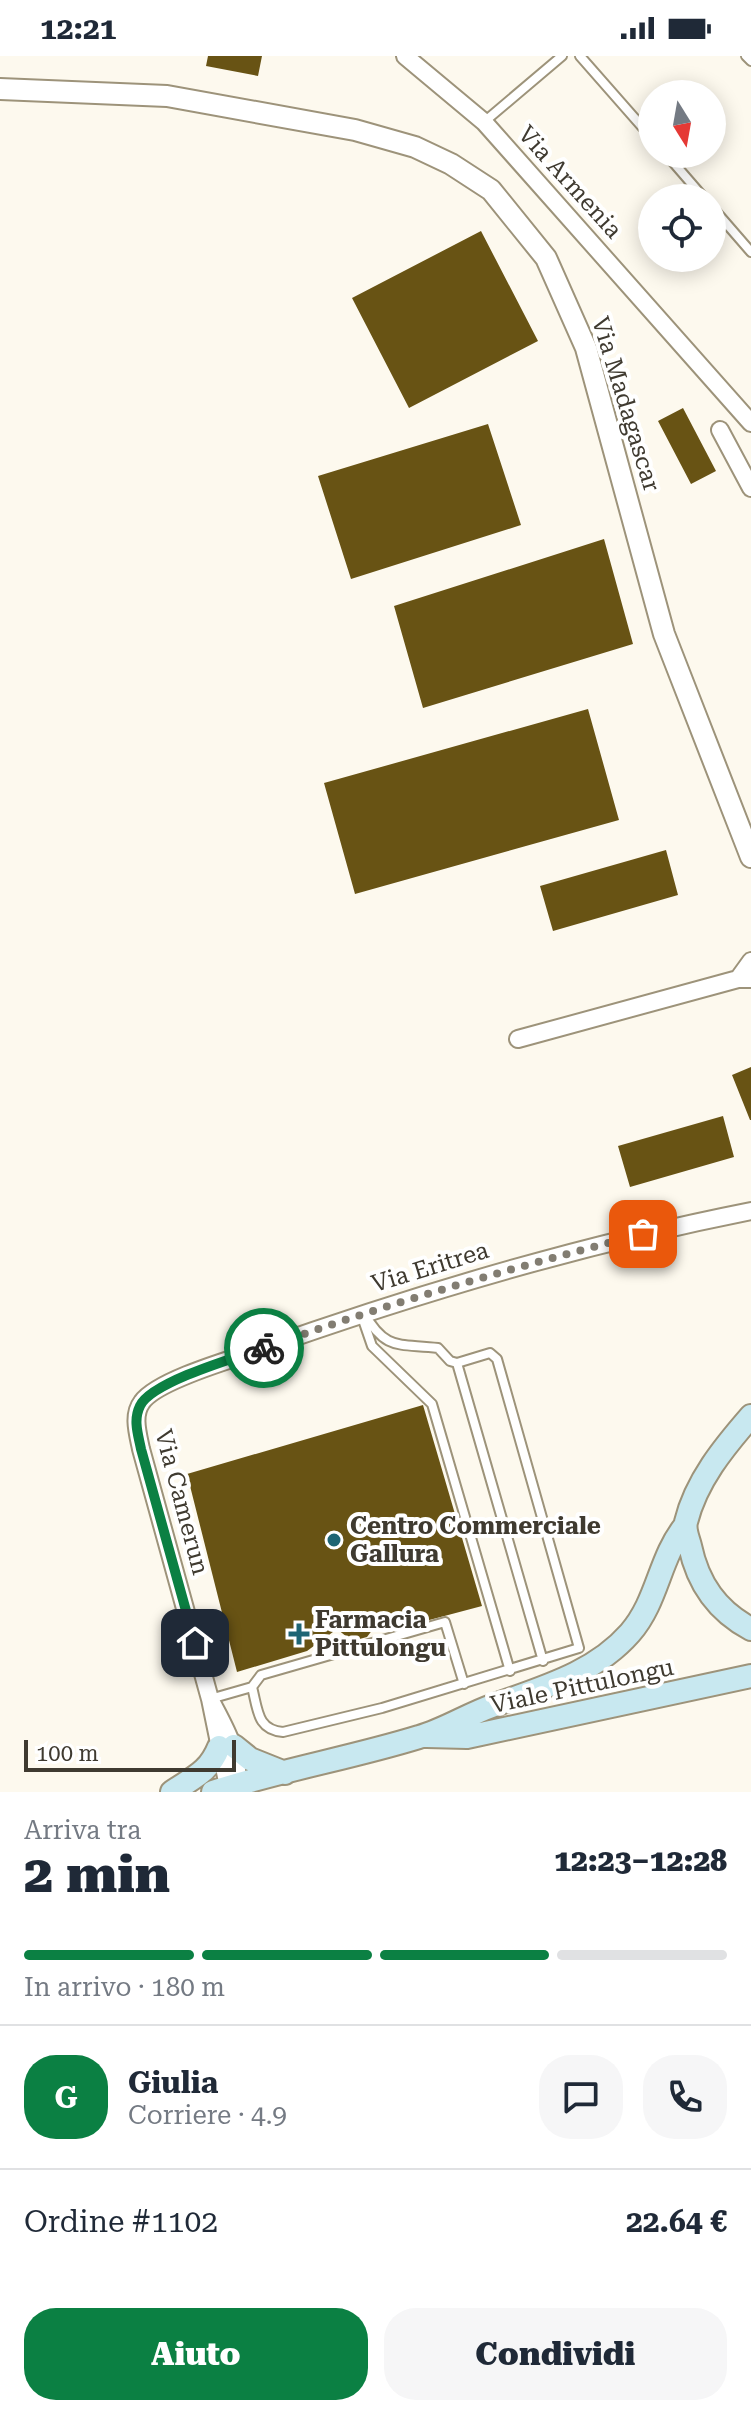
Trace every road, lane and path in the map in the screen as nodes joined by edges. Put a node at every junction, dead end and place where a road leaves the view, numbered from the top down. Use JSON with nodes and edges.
{"nodes":[{"id":1,"x":405,"y":56,"type":"edge"},
{"id":2,"x":562,"y":56,"type":"edge"},
{"id":3,"x":580,"y":56,"type":"edge"},
{"id":4,"x":746,"y":56,"type":"edge"},
{"id":5,"x":751,"y":61,"type":"edge"},
{"id":6,"x":0,"y":89,"type":"edge"},
{"id":7,"x":484,"y":122,"type":"junction"},
{"id":8,"x":638,"y":122,"type":"edge"},
{"id":9,"x":678,"y":168,"type":"edge"},
{"id":10,"x":692,"y":184,"type":"edge"},
{"id":11,"x":726,"y":223,"type":"edge"},
{"id":12,"x":751,"y":252,"type":"edge"},
{"id":13,"x":751,"y":423,"type":"edge"},
{"id":14,"x":720,"y":430,"type":"dead end"},
{"id":15,"x":751,"y":488,"type":"edge"},
{"id":16,"x":751,"y":857,"type":"edge"},
{"id":17,"x":751,"y":961,"type":"edge"},
{"id":18,"x":744,"y":979,"type":"edge"},
{"id":19,"x":518,"y":1039,"type":"dead end"},
{"id":20,"x":751,"y":1211,"type":"edge"},
{"id":21,"x":362,"y":1313,"type":"junction"},
{"id":22,"x":457,"y":1363,"type":"junction"},
{"id":23,"x":139,"y":1409,"type":"joint"},
{"id":24,"x":751,"y":1416,"type":"edge"},
{"id":25,"x":685,"y":1526,"type":"junction"},
{"id":26,"x":751,"y":1629,"type":"edge"},
{"id":27,"x":543,"y":1661,"type":"junction"},
{"id":28,"x":510,"y":1671,"type":"junction"},
{"id":29,"x":751,"y":1676,"type":"edge"},
{"id":30,"x":464,"y":1684,"type":"junction"},
{"id":31,"x":252,"y":1687,"type":"junction"},
{"id":32,"x":210,"y":1699,"type":"junction"},
{"id":33,"x":422,"y":1736,"type":"junction"},
{"id":34,"x":226,"y":1746,"type":"junction"},
{"id":35,"x":285,"y":1773,"type":"junction"},
{"id":36,"x":237,"y":1784,"type":"junction"},
{"id":37,"x":172,"y":1792,"type":"edge"},
{"id":38,"x":213,"y":1792,"type":"edge"}],
"edges":[{"from":1,"to":7,"type":"street","name":"Via Armenia"},
{"from":2,"to":7,"type":"lane"},
{"from":3,"to":8,"type":"lane"},
{"from":4,"to":5,"type":"lane"},
{"from":6,"to":16,"type":"street","name":"Via Madagascar"},
{"from":7,"to":13,"type":"street","name":"Via Armenia"},
{"from":9,"to":10,"type":"lane"},
{"from":11,"to":12,"type":"lane"},
{"from":14,"to":15,"type":"street"},
{"from":17,"to":18,"type":"street"},
{"from":18,"to":19,"type":"street"},
{"from":20,"to":21,"type":"street","name":"Via Eritrea"},
{"from":21,"to":22,"type":"lane"},
{"from":21,"to":23,"type":"street","name":"Via Eritrea"},
{"from":21,"to":28,"type":"lane"},
{"from":22,"to":27,"type":"lane"},
{"from":22,"to":27,"type":"lane"},
{"from":23,"to":32,"type":"street","name":"Via Camerun"},
{"from":24,"to":25,"type":"main road","name":"Viale Pittulongu"},
{"from":25,"to":26,"type":"main road"},
{"from":25,"to":33,"type":"main road","name":"Viale Pittulongu"},
{"from":27,"to":28,"type":"lane"},
{"from":28,"to":30,"type":"lane"},
{"from":29,"to":33,"type":"main road","name":"Viale Pittulongu"},
{"from":30,"to":31,"type":"lane"},
{"from":30,"to":31,"type":"lane"},
{"from":31,"to":32,"type":"lane"},
{"from":32,"to":34,"type":"street","name":"Via Camerun"},
{"from":33,"to":35,"type":"main road","name":"Viale Pittulongu"},
{"from":34,"to":35,"type":"main road"},
{"from":34,"to":36,"type":"street","name":"Via Camerun"},
{"from":34,"to":37,"type":"main road"},
{"from":35,"to":36,"type":"main road","name":"Viale Pittulongu"},
{"from":36,"to":38,"type":"main road","name":"Viale Pittulongu"}]}
